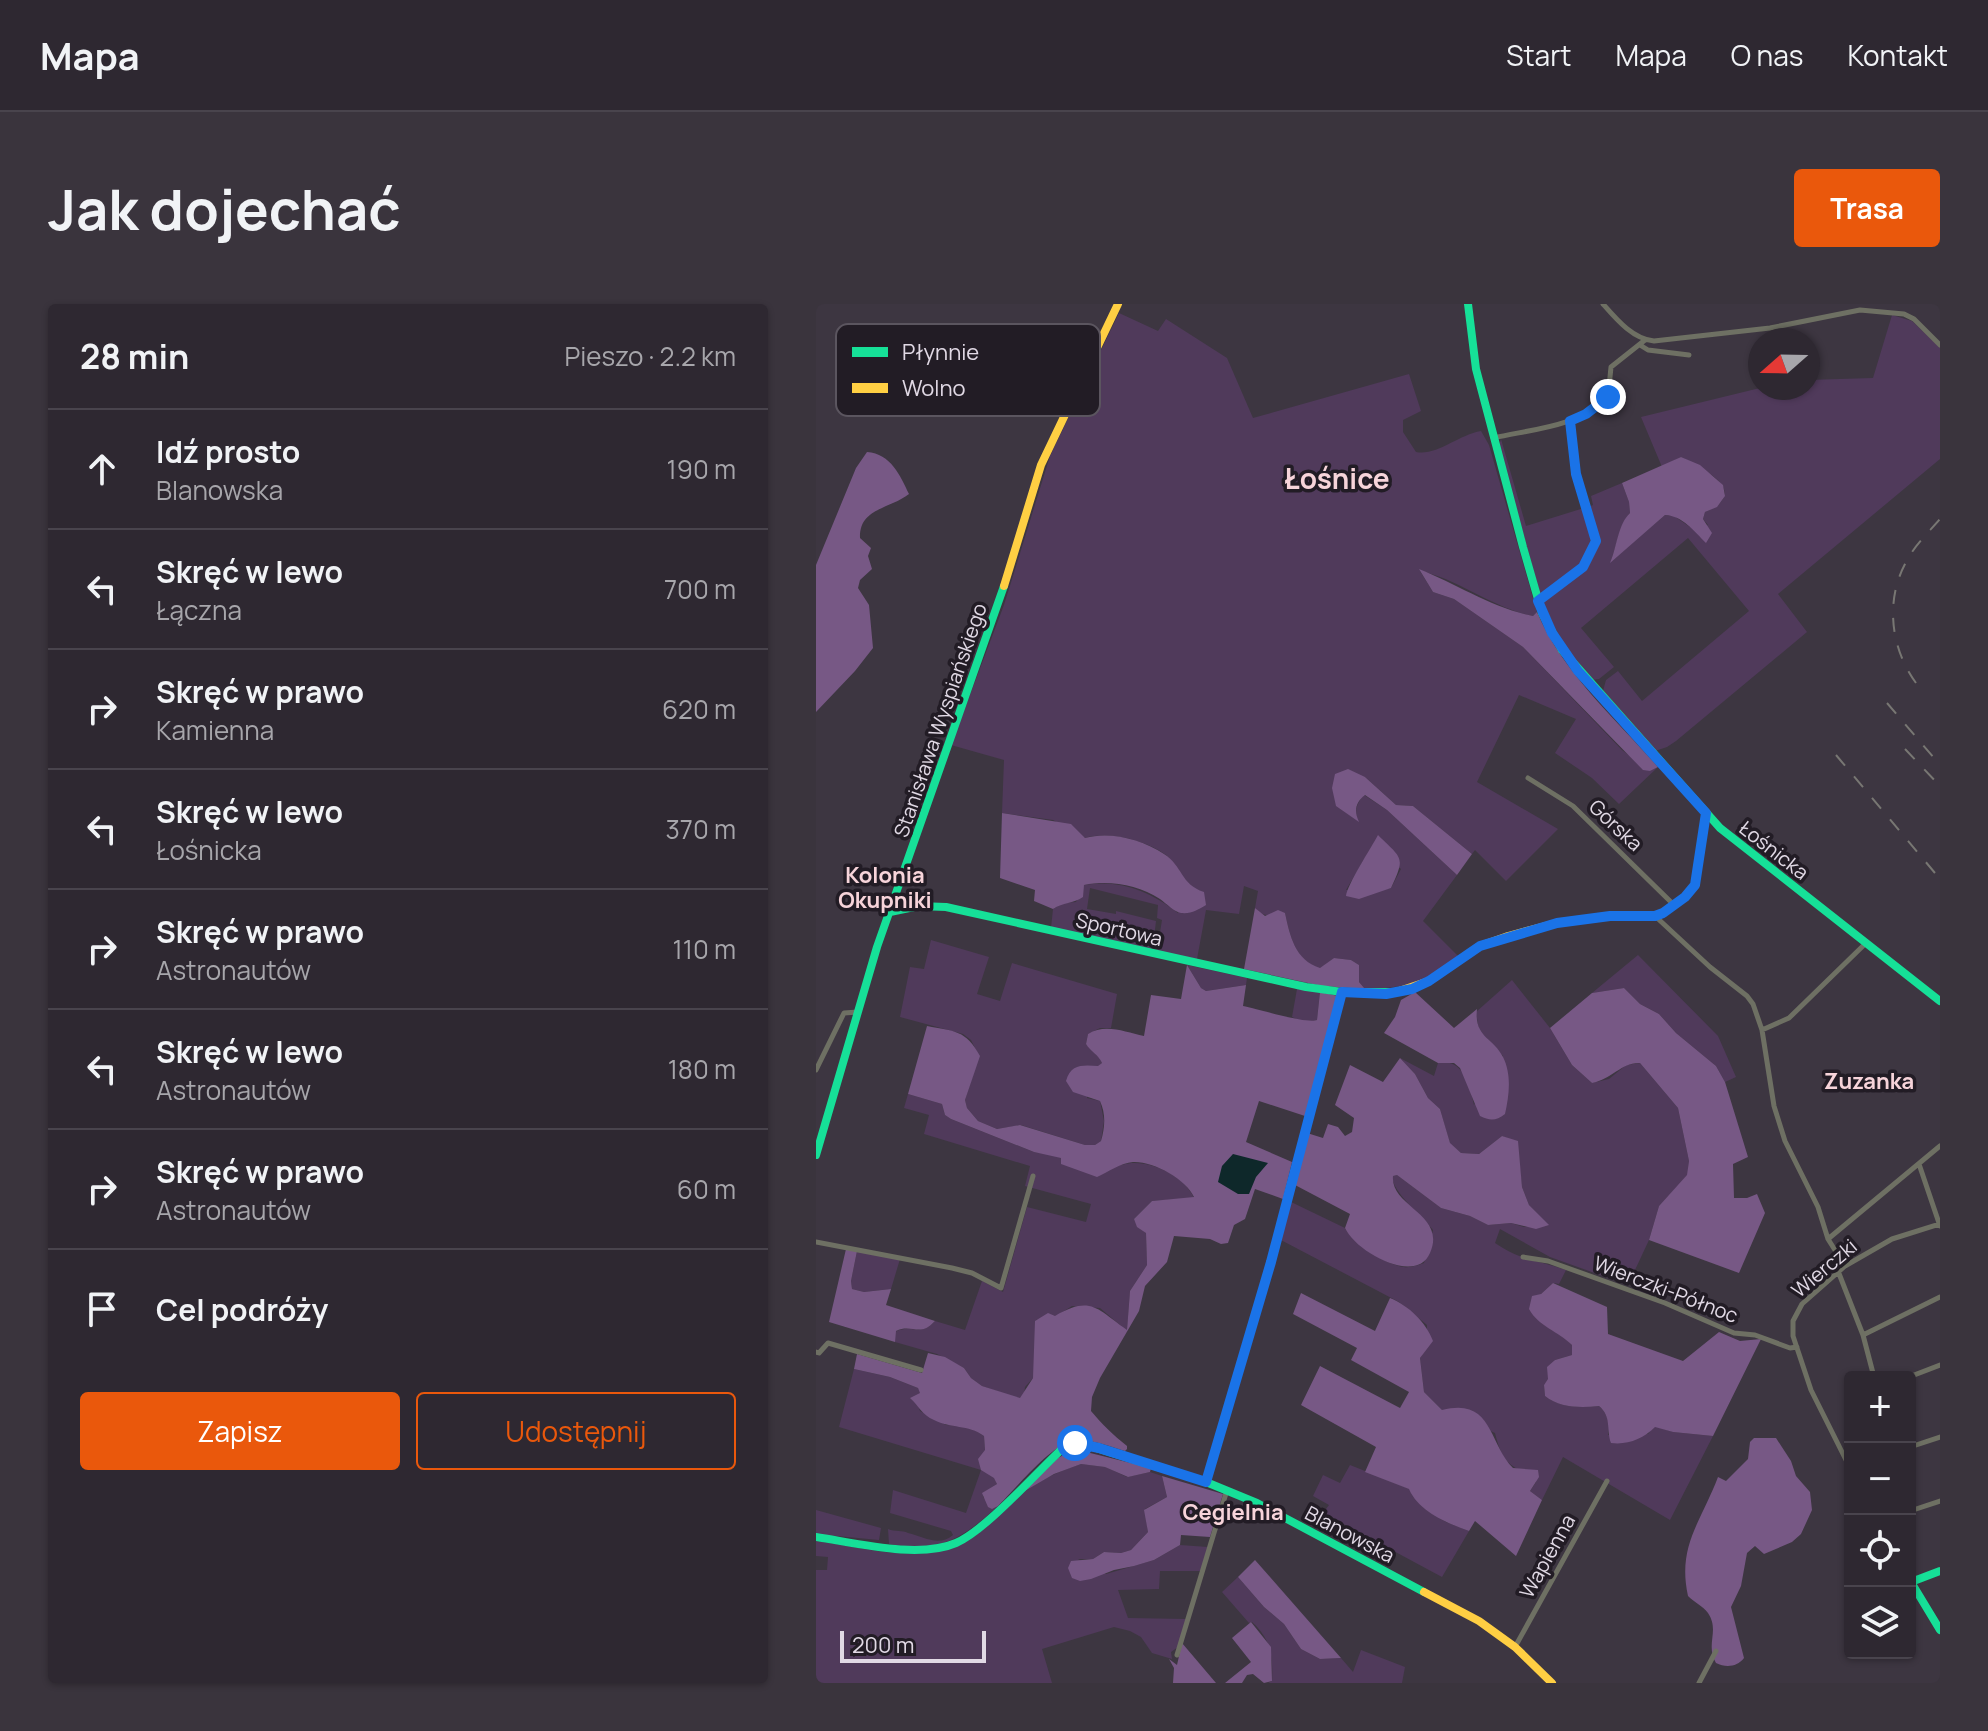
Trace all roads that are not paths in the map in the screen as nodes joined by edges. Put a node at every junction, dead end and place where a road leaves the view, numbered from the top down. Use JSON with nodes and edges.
{"nodes":[{"id":1,"x":1118,"y":304,"type":"edge"},
{"id":2,"x":1468,"y":304,"type":"edge"},
{"id":3,"x":1603,"y":304,"type":"edge"},
{"id":4,"x":1100,"y":342,"type":"edge"},
{"id":5,"x":1642,"y":342,"type":"junction"},
{"id":6,"x":1940,"y":345,"type":"edge"},
{"id":7,"x":1689,"y":355,"type":"dead end"},
{"id":8,"x":1064,"y":416,"type":"edge"},
{"id":9,"x":1570,"y":421,"type":"junction"},
{"id":10,"x":1493,"y":438,"type":"junction"},
{"id":11,"x":1538,"y":601,"type":"junction"},
{"id":12,"x":1528,"y":778,"type":"dead end"},
{"id":13,"x":1706,"y":813,"type":"junction"},
{"id":14,"x":1674,"y":905,"type":"junction"},
{"id":15,"x":890,"y":912,"type":"junction"},
{"id":16,"x":1655,"y":916,"type":"junction"},
{"id":17,"x":1866,"y":942,"type":"junction"},
{"id":18,"x":1342,"y":992,"type":"junction"},
{"id":19,"x":1940,"y":1001,"type":"edge"},
{"id":20,"x":858,"y":1012,"type":"junction"},
{"id":21,"x":1762,"y":1030,"type":"junction"},
{"id":22,"x":816,"y":1070,"type":"edge"},
{"id":23,"x":1940,"y":1146,"type":"edge"},
{"id":24,"x":816,"y":1155,"type":"edge"},
{"id":25,"x":1919,"y":1164,"type":"junction"},
{"id":26,"x":1033,"y":1176,"type":"dead end"},
{"id":27,"x":1940,"y":1225,"type":"edge"},
{"id":28,"x":1828,"y":1239,"type":"junction"},
{"id":29,"x":816,"y":1242,"type":"edge"},
{"id":30,"x":1523,"y":1257,"type":"dead end"},
{"id":31,"x":1845,"y":1266,"type":"junction"},
{"id":32,"x":1838,"y":1271,"type":"junction"},
{"id":33,"x":1940,"y":1297,"type":"edge"},
{"id":34,"x":1863,"y":1335,"type":"junction"},
{"id":35,"x":1797,"y":1347,"type":"junction"},
{"id":36,"x":816,"y":1352,"type":"edge"},
{"id":37,"x":1940,"y":1365,"type":"edge"},
{"id":38,"x":921,"y":1370,"type":"dead end"},
{"id":39,"x":1872,"y":1371,"type":"edge"},
{"id":40,"x":1916,"y":1374,"type":"edge"},
{"id":41,"x":1940,"y":1437,"type":"edge"},
{"id":42,"x":1916,"y":1445,"type":"edge"},
{"id":43,"x":1844,"y":1456,"type":"edge"},
{"id":44,"x":1607,"y":1481,"type":"dead end"},
{"id":45,"x":1206,"y":1482,"type":"junction"},
{"id":46,"x":1227,"y":1489,"type":"junction"},
{"id":47,"x":1940,"y":1501,"type":"edge"},
{"id":48,"x":1916,"y":1509,"type":"edge"},
{"id":49,"x":816,"y":1537,"type":"edge"},
{"id":50,"x":1940,"y":1571,"type":"edge"},
{"id":51,"x":1916,"y":1579,"type":"edge"},
{"id":52,"x":1914,"y":1587,"type":"edge"},
{"id":53,"x":1940,"y":1630,"type":"edge"},
{"id":54,"x":1515,"y":1647,"type":"junction"},
{"id":55,"x":1716,"y":1651,"type":"dead end"},
{"id":56,"x":1177,"y":1655,"type":"dead end"},
{"id":57,"x":1550,"y":1682,"type":"edge"},
{"id":58,"x":1699,"y":1683,"type":"edge"}],
"edges":[{"from":1,"to":4,"type":"street","name":"Stanisława Wyspiańskiego"},
{"from":2,"to":10,"type":"street","name":"Łośnicka"},
{"from":3,"to":5,"type":"street"},
{"from":5,"to":6,"type":"street"},
{"from":5,"to":7,"type":"street"},
{"from":5,"to":9,"type":"street"},
{"from":8,"to":15,"type":"street","name":"Stanisława Wyspiańskiego"},
{"from":9,"to":10,"type":"street"},
{"from":9,"to":11,"type":"street"},
{"from":10,"to":11,"type":"street","name":"Łośnicka"},
{"from":11,"to":13,"type":"street","name":"Łośnicka"},
{"from":12,"to":14,"type":"street","name":"Górska"},
{"from":13,"to":14,"type":"street"},
{"from":13,"to":17,"type":"street","name":"Łośnicka"},
{"from":14,"to":16,"type":"street"},
{"from":15,"to":18,"type":"street","name":"Sportowa"},
{"from":15,"to":20,"type":"street","name":"Stanisława Wyspiańskiego"},
{"from":16,"to":18,"type":"street","name":"Sportowa"},
{"from":16,"to":21,"type":"street"},
{"from":17,"to":19,"type":"street","name":"Łośnicka"},
{"from":17,"to":21,"type":"street"},
{"from":18,"to":45,"type":"street"},
{"from":20,"to":22,"type":"street"},
{"from":20,"to":24,"type":"street","name":"Stanisława Wyspiańskiego"},
{"from":21,"to":28,"type":"street"},
{"from":23,"to":25,"type":"street"},
{"from":25,"to":27,"type":"street"},
{"from":25,"to":28,"type":"street"},
{"from":26,"to":29,"type":"street"},
{"from":27,"to":31,"type":"street","name":"Wierczki"},
{"from":28,"to":31,"type":"street"},
{"from":30,"to":35,"type":"street","name":"Wierczki-Północ"},
{"from":31,"to":32,"type":"street","name":"Wierczki"},
{"from":32,"to":34,"type":"street"},
{"from":32,"to":35,"type":"street","name":"Wierczki"},
{"from":33,"to":34,"type":"street"},
{"from":34,"to":39,"type":"street"},
{"from":35,"to":43,"type":"street","name":"Wierczki"},
{"from":36,"to":38,"type":"street"},
{"from":37,"to":40,"type":"street"},
{"from":41,"to":42,"type":"street"},
{"from":44,"to":54,"type":"street","name":"Wapienna"},
{"from":45,"to":46,"type":"street","name":"Blanowska"},
{"from":45,"to":49,"type":"street","name":"Blanowska"},
{"from":46,"to":54,"type":"street","name":"Blanowska"},
{"from":46,"to":56,"type":"street"},
{"from":47,"to":48,"type":"street"},
{"from":50,"to":51,"type":"street"},
{"from":52,"to":53,"type":"street"},
{"from":54,"to":57,"type":"street","name":"Blanowska"},
{"from":55,"to":58,"type":"street"}]}
